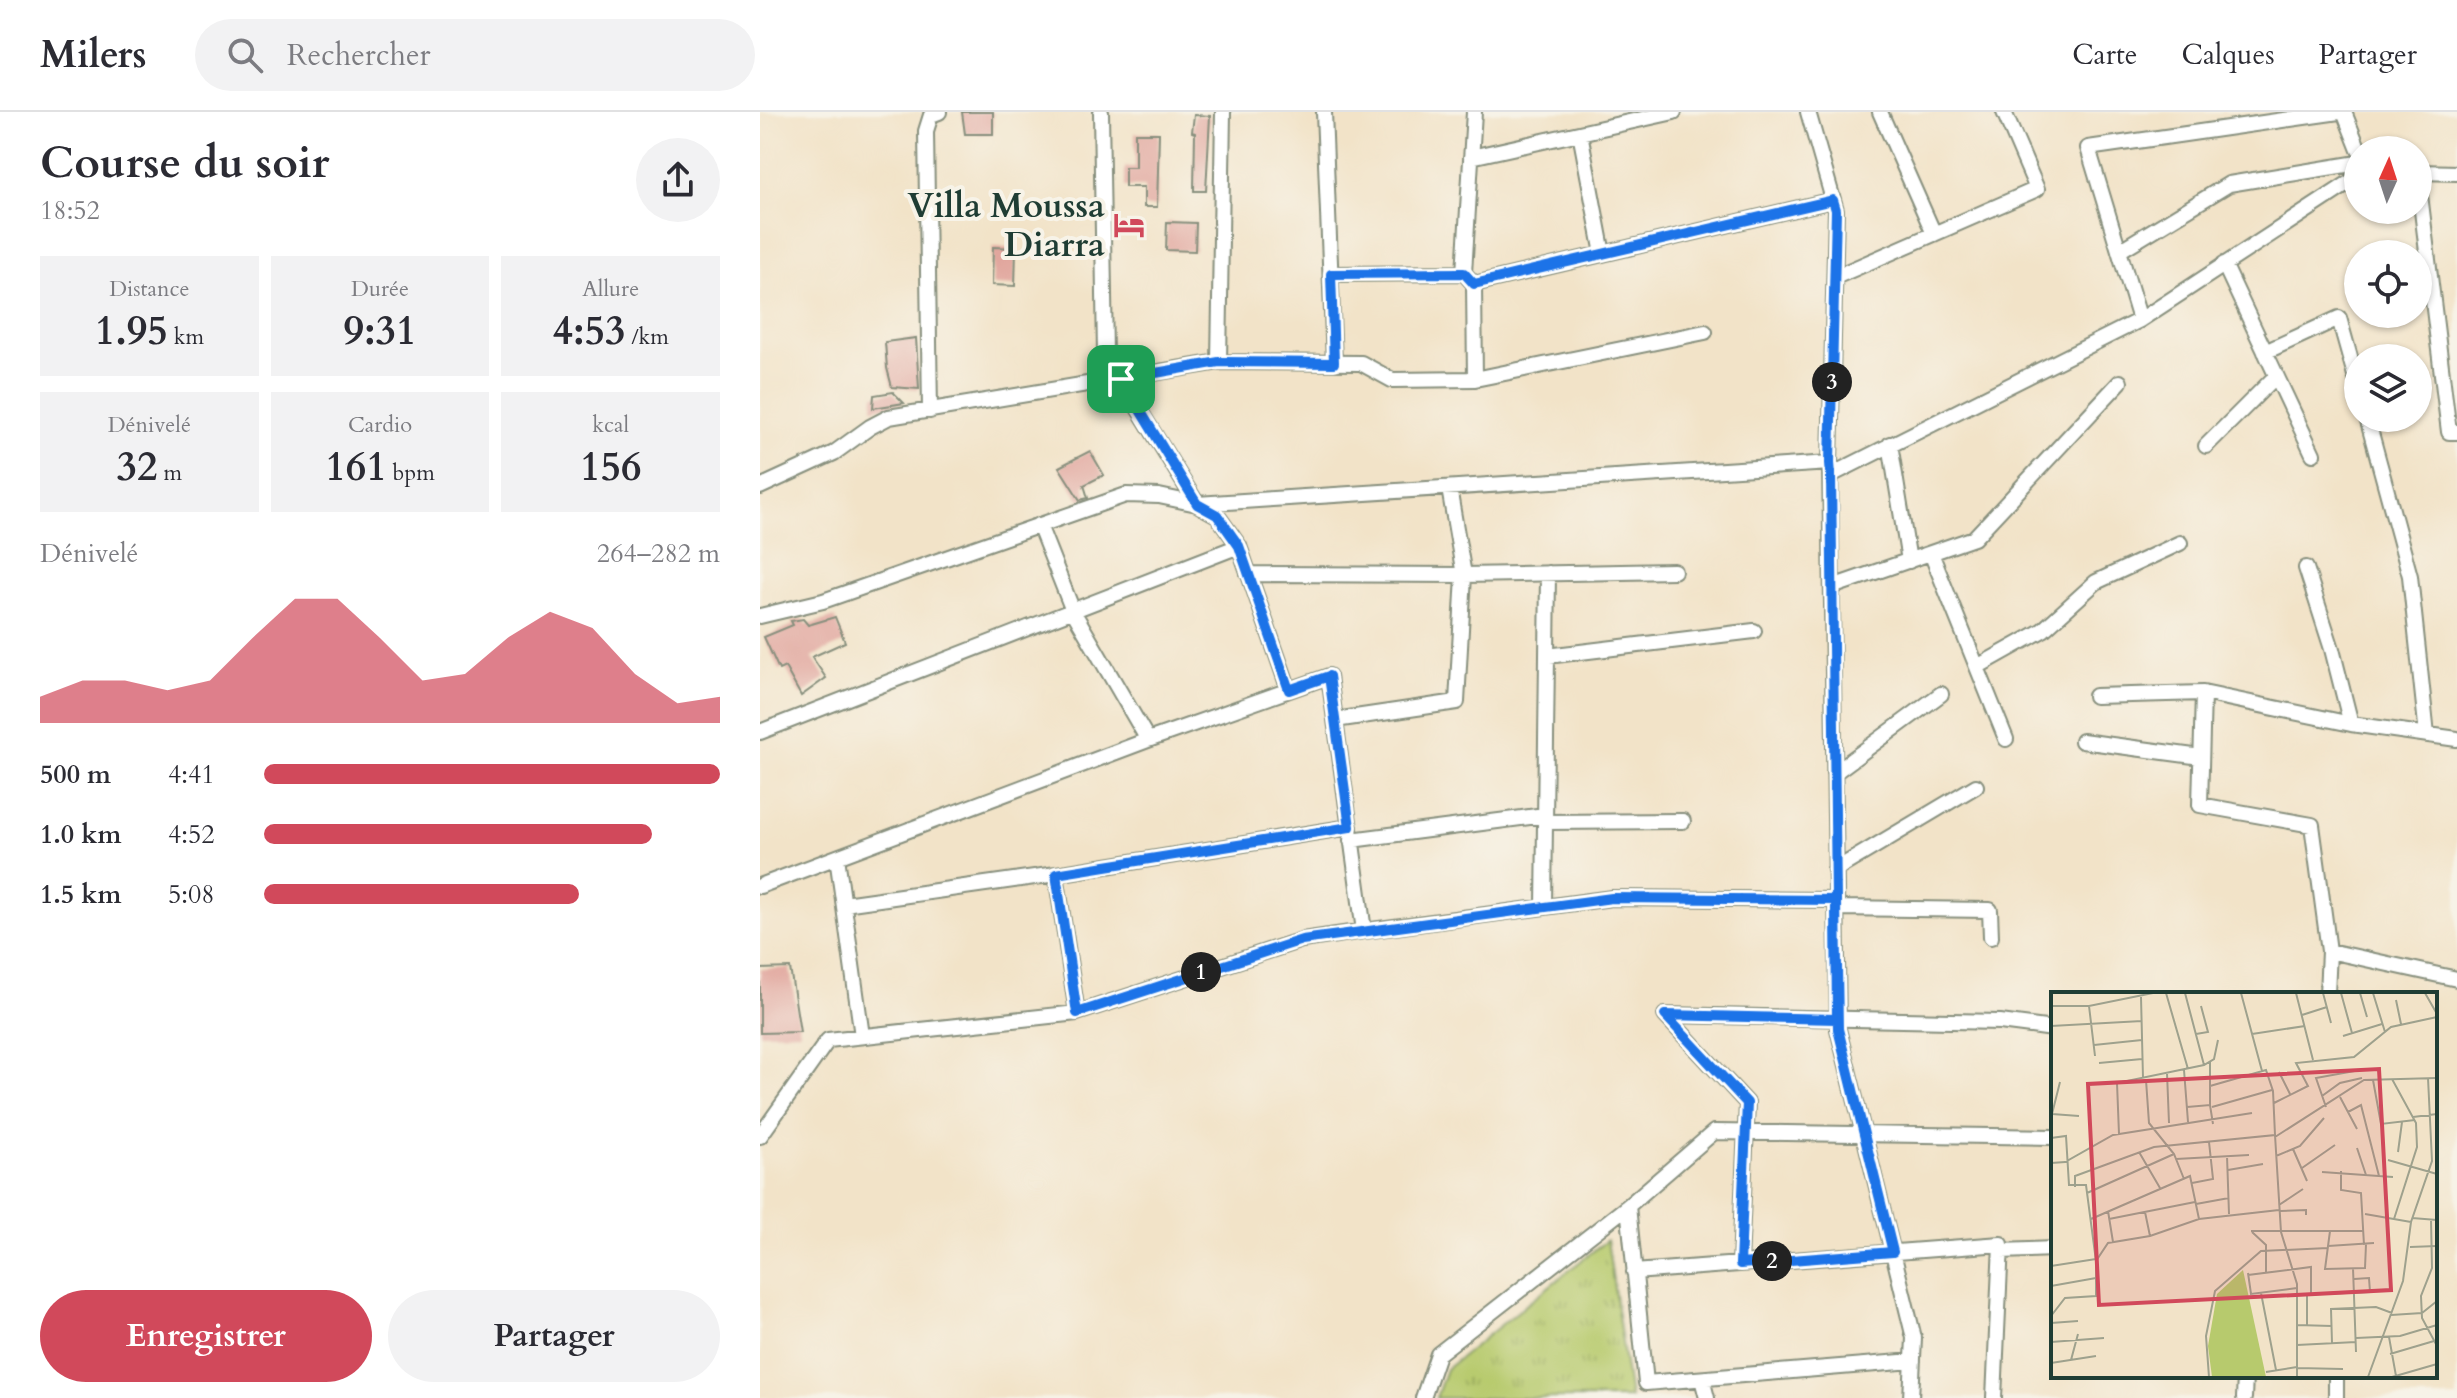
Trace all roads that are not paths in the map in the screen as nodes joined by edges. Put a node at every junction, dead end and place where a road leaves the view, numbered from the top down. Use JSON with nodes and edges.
{"nodes":[{"id":1,"x":939,"y":112,"type":"edge"},
{"id":2,"x":1101,"y":112,"type":"edge"},
{"id":3,"x":1223,"y":112,"type":"edge"},
{"id":4,"x":1324,"y":112,"type":"edge"},
{"id":5,"x":1474,"y":112,"type":"edge"},
{"id":6,"x":1674,"y":112,"type":"edge"},
{"id":7,"x":1808,"y":112,"type":"edge"},
{"id":8,"x":1880,"y":112,"type":"edge"},
{"id":9,"x":2004,"y":112,"type":"edge"},
{"id":10,"x":2341,"y":112,"type":"edge"},
{"id":11,"x":1580,"y":133,"type":"junction"},
{"id":12,"x":2352,"y":136,"type":"edge"},
{"id":13,"x":1471,"y":157,"type":"junction"},
{"id":14,"x":2344,"y":165,"type":"edge"},
{"id":15,"x":2457,"y":173,"type":"edge"},
{"id":16,"x":2432,"y":174,"type":"edge"},
{"id":17,"x":2344,"y":186,"type":"edge"},
{"id":18,"x":1833,"y":200,"type":"junction"},
{"id":19,"x":2424,"y":224,"type":"edge"},
{"id":20,"x":1934,"y":234,"type":"junction"},
{"id":21,"x":2119,"y":251,"type":"junction"},
{"id":22,"x":1603,"y":254,"type":"junction"},
{"id":23,"x":2224,"y":264,"type":"junction"},
{"id":24,"x":1331,"y":274,"type":"junction"},
{"id":25,"x":1835,"y":277,"type":"junction"},
{"id":26,"x":1469,"y":278,"type":"junction"},
{"id":27,"x":2140,"y":320,"type":"junction"},
{"id":28,"x":1705,"y":332,"type":"dead end"},
{"id":29,"x":2346,"y":344,"type":"edge"},
{"id":30,"x":2265,"y":352,"type":"junction"},
{"id":31,"x":1219,"y":362,"type":"junction"},
{"id":32,"x":1334,"y":363,"type":"junction"},
{"id":33,"x":2276,"y":376,"type":"junction"},
{"id":34,"x":1121,"y":379,"type":"junction"},
{"id":35,"x":1475,"y":379,"type":"junction"},
{"id":36,"x":2120,"y":382,"type":"dead end"},
{"id":37,"x":930,"y":411,"type":"junction"},
{"id":38,"x":2371,"y":432,"type":"edge"},
{"id":39,"x":2457,"y":432,"type":"edge"},
{"id":40,"x":1890,"y":444,"type":"junction"},
{"id":41,"x":2206,"y":446,"type":"dead end"},
{"id":42,"x":2313,"y":454,"type":"dead end"},
{"id":43,"x":1830,"y":469,"type":"junction"},
{"id":44,"x":760,"y":487,"type":"edge"},
{"id":45,"x":1449,"y":488,"type":"junction"},
{"id":46,"x":1197,"y":504,"type":"junction"},
{"id":47,"x":1039,"y":525,"type":"junction"},
{"id":48,"x":2180,"y":543,"type":"dead end"},
{"id":49,"x":1239,"y":546,"type":"junction"},
{"id":50,"x":1931,"y":553,"type":"junction"},
{"id":51,"x":1909,"y":561,"type":"junction"},
{"id":52,"x":2306,"y":568,"type":"dead end"},
{"id":53,"x":1674,"y":571,"type":"dead end"},
{"id":54,"x":1548,"y":573,"type":"junction"},
{"id":55,"x":1248,"y":574,"type":"junction"},
{"id":56,"x":1464,"y":575,"type":"junction"},
{"id":57,"x":1832,"y":587,"type":"junction"},
{"id":58,"x":1073,"y":611,"type":"junction"},
{"id":59,"x":760,"y":616,"type":"edge"},
{"id":60,"x":1754,"y":631,"type":"dead end"},
{"id":61,"x":1547,"y":656,"type":"junction"},
{"id":62,"x":1977,"y":667,"type":"junction"},
{"id":63,"x":1289,"y":690,"type":"junction"},
{"id":64,"x":2203,"y":693,"type":"junction"},
{"id":65,"x":1941,"y":694,"type":"dead end"},
{"id":66,"x":2095,"y":696,"type":"dead end"},
{"id":67,"x":1335,"y":720,"type":"junction"},
{"id":68,"x":2351,"y":724,"type":"junction"},
{"id":69,"x":760,"y":732,"type":"edge"},
{"id":70,"x":2427,"y":735,"type":"junction"},
{"id":71,"x":2006,"y":739,"type":"dead end"},
{"id":72,"x":2457,"y":739,"type":"edge"},
{"id":73,"x":1148,"y":740,"type":"junction"},
{"id":74,"x":2082,"y":741,"type":"dead end"},
{"id":75,"x":2201,"y":757,"type":"junction"},
{"id":76,"x":1834,"y":773,"type":"junction"},
{"id":77,"x":1976,"y":786,"type":"dead end"},
{"id":78,"x":1545,"y":819,"type":"junction"},
{"id":79,"x":1683,"y":821,"type":"dead end"},
{"id":80,"x":1351,"y":834,"type":"junction"},
{"id":81,"x":837,"y":857,"type":"junction"},
{"id":82,"x":1835,"y":870,"type":"junction"},
{"id":83,"x":1056,"y":874,"type":"junction"},
{"id":84,"x":760,"y":886,"type":"edge"},
{"id":85,"x":844,"y":904,"type":"junction"},
{"id":86,"x":1836,"y":904,"type":"junction"},
{"id":87,"x":1544,"y":907,"type":"junction"},
{"id":88,"x":1364,"y":931,"type":"junction"},
{"id":89,"x":1991,"y":937,"type":"dead end"},
{"id":90,"x":2329,"y":951,"type":"junction"},
{"id":91,"x":2457,"y":979,"type":"edge"},
{"id":92,"x":2327,"y":992,"type":"edge"},
{"id":93,"x":1077,"y":1013,"type":"junction"},
{"id":94,"x":1837,"y":1019,"type":"junction"},
{"id":95,"x":2051,"y":1029,"type":"edge"},
{"id":96,"x":862,"y":1036,"type":"junction"},
{"id":97,"x":1745,"y":1133,"type":"junction"},
{"id":98,"x":1864,"y":1134,"type":"junction"},
{"id":99,"x":760,"y":1136,"type":"edge"},
{"id":100,"x":2051,"y":1137,"type":"edge"},
{"id":101,"x":1628,"y":1206,"type":"junction"},
{"id":102,"x":2051,"y":1249,"type":"edge"},
{"id":103,"x":2001,"y":1251,"type":"junction"},
{"id":104,"x":1893,"y":1252,"type":"junction"},
{"id":105,"x":1740,"y":1264,"type":"junction"},
{"id":106,"x":1634,"y":1272,"type":"junction"},
{"id":107,"x":1913,"y":1361,"type":"junction"},
{"id":108,"x":2245,"y":1378,"type":"edge"},
{"id":109,"x":1702,"y":1379,"type":"junction"},
{"id":110,"x":1423,"y":1398,"type":"edge"},
{"id":111,"x":1707,"y":1398,"type":"edge"},
{"id":112,"x":1911,"y":1398,"type":"edge"},
{"id":113,"x":1994,"y":1398,"type":"edge"},
{"id":114,"x":2244,"y":1398,"type":"edge"}],
"edges":[{"from":1,"to":37,"type":"street"},
{"from":2,"to":34,"type":"street"},
{"from":3,"to":31,"type":"street"},
{"from":4,"to":24,"type":"street"},
{"from":5,"to":13,"type":"street"},
{"from":6,"to":11,"type":"street"},
{"from":7,"to":18,"type":"street"},
{"from":8,"to":20,"type":"street"},
{"from":9,"to":20,"type":"street"},
{"from":10,"to":12,"type":"street"},
{"from":10,"to":21,"type":"street"},
{"from":11,"to":13,"type":"street"},
{"from":11,"to":22,"type":"street"},
{"from":13,"to":26,"type":"street"},
{"from":14,"to":21,"type":"street"},
{"from":15,"to":16,"type":"street"},
{"from":17,"to":23,"type":"street"},
{"from":18,"to":22,"type":"street"},
{"from":18,"to":25,"type":"street"},
{"from":19,"to":39,"type":"street"},
{"from":20,"to":25,"type":"street"},
{"from":21,"to":27,"type":"street"},
{"from":22,"to":26,"type":"street"},
{"from":23,"to":27,"type":"street"},
{"from":23,"to":30,"type":"street"},
{"from":24,"to":26,"type":"street"},
{"from":24,"to":32,"type":"street"},
{"from":25,"to":43,"type":"street"},
{"from":26,"to":35,"type":"street"},
{"from":27,"to":40,"type":"street"},
{"from":28,"to":35,"type":"street"},
{"from":29,"to":30,"type":"street"},
{"from":30,"to":33,"type":"street"},
{"from":31,"to":32,"type":"street"},
{"from":31,"to":34,"type":"street"},
{"from":32,"to":35,"type":"street"},
{"from":33,"to":41,"type":"street"},
{"from":33,"to":42,"type":"street"},
{"from":34,"to":37,"type":"street"},
{"from":34,"to":46,"type":"street"},
{"from":36,"to":50,"type":"street"},
{"from":37,"to":44,"type":"street"},
{"from":38,"to":70,"type":"street"},
{"from":40,"to":43,"type":"street"},
{"from":40,"to":51,"type":"street"},
{"from":43,"to":45,"type":"street"},
{"from":43,"to":57,"type":"street"},
{"from":45,"to":46,"type":"street"},
{"from":45,"to":56,"type":"street"},
{"from":46,"to":47,"type":"street"},
{"from":46,"to":49,"type":"street"},
{"from":47,"to":58,"type":"street"},
{"from":47,"to":59,"type":"street"},
{"from":48,"to":62,"type":"street"},
{"from":49,"to":55,"type":"street"},
{"from":49,"to":58,"type":"street"},
{"from":50,"to":51,"type":"street"},
{"from":50,"to":62,"type":"street"},
{"from":51,"to":57,"type":"street"},
{"from":52,"to":68,"type":"street"},
{"from":53,"to":54,"type":"street"},
{"from":54,"to":56,"type":"street"},
{"from":54,"to":61,"type":"street"},
{"from":55,"to":56,"type":"street"},
{"from":55,"to":63,"type":"street"},
{"from":56,"to":67,"type":"street"},
{"from":57,"to":76,"type":"street"},
{"from":58,"to":69,"type":"street"},
{"from":58,"to":73,"type":"street"},
{"from":60,"to":61,"type":"street"},
{"from":61,"to":78,"type":"street"},
{"from":62,"to":71,"type":"street"},
{"from":63,"to":67,"type":"street"},
{"from":63,"to":73,"type":"street"},
{"from":64,"to":66,"type":"street"},
{"from":64,"to":68,"type":"street"},
{"from":64,"to":75,"type":"street"},
{"from":65,"to":76,"type":"street"},
{"from":67,"to":80,"type":"street"},
{"from":68,"to":70,"type":"street"},
{"from":70,"to":72,"type":"street"},
{"from":73,"to":81,"type":"street"},
{"from":74,"to":75,"type":"street"},
{"from":75,"to":90,"type":"street"},
{"from":76,"to":82,"type":"street"},
{"from":77,"to":82,"type":"street"},
{"from":78,"to":79,"type":"street"},
{"from":78,"to":80,"type":"street"},
{"from":78,"to":87,"type":"street"},
{"from":80,"to":83,"type":"street"},
{"from":80,"to":88,"type":"street"},
{"from":81,"to":84,"type":"street"},
{"from":81,"to":85,"type":"street"},
{"from":82,"to":86,"type":"street"},
{"from":83,"to":85,"type":"street"},
{"from":83,"to":93,"type":"street"},
{"from":85,"to":96,"type":"street"},
{"from":86,"to":87,"type":"street"},
{"from":86,"to":89,"type":"street"},
{"from":86,"to":94,"type":"street"},
{"from":87,"to":88,"type":"street"},
{"from":88,"to":93,"type":"street"},
{"from":90,"to":91,"type":"street"},
{"from":90,"to":92,"type":"street"},
{"from":93,"to":96,"type":"street"},
{"from":94,"to":95,"type":"street"},
{"from":94,"to":97,"type":"street"},
{"from":94,"to":98,"type":"street"},
{"from":96,"to":99,"type":"street"},
{"from":97,"to":98,"type":"street"},
{"from":97,"to":101,"type":"street"},
{"from":97,"to":105,"type":"street"},
{"from":98,"to":100,"type":"street"},
{"from":98,"to":104,"type":"street"},
{"from":101,"to":106,"type":"street"},
{"from":101,"to":110,"type":"street"},
{"from":102,"to":103,"type":"street"},
{"from":103,"to":104,"type":"street"},
{"from":103,"to":113,"type":"street"},
{"from":104,"to":105,"type":"street"},
{"from":104,"to":107,"type":"street"},
{"from":105,"to":106,"type":"street"},
{"from":106,"to":109,"type":"street"},
{"from":107,"to":109,"type":"street"},
{"from":107,"to":112,"type":"street"},
{"from":108,"to":114,"type":"street"},
{"from":109,"to":111,"type":"street"}]}
